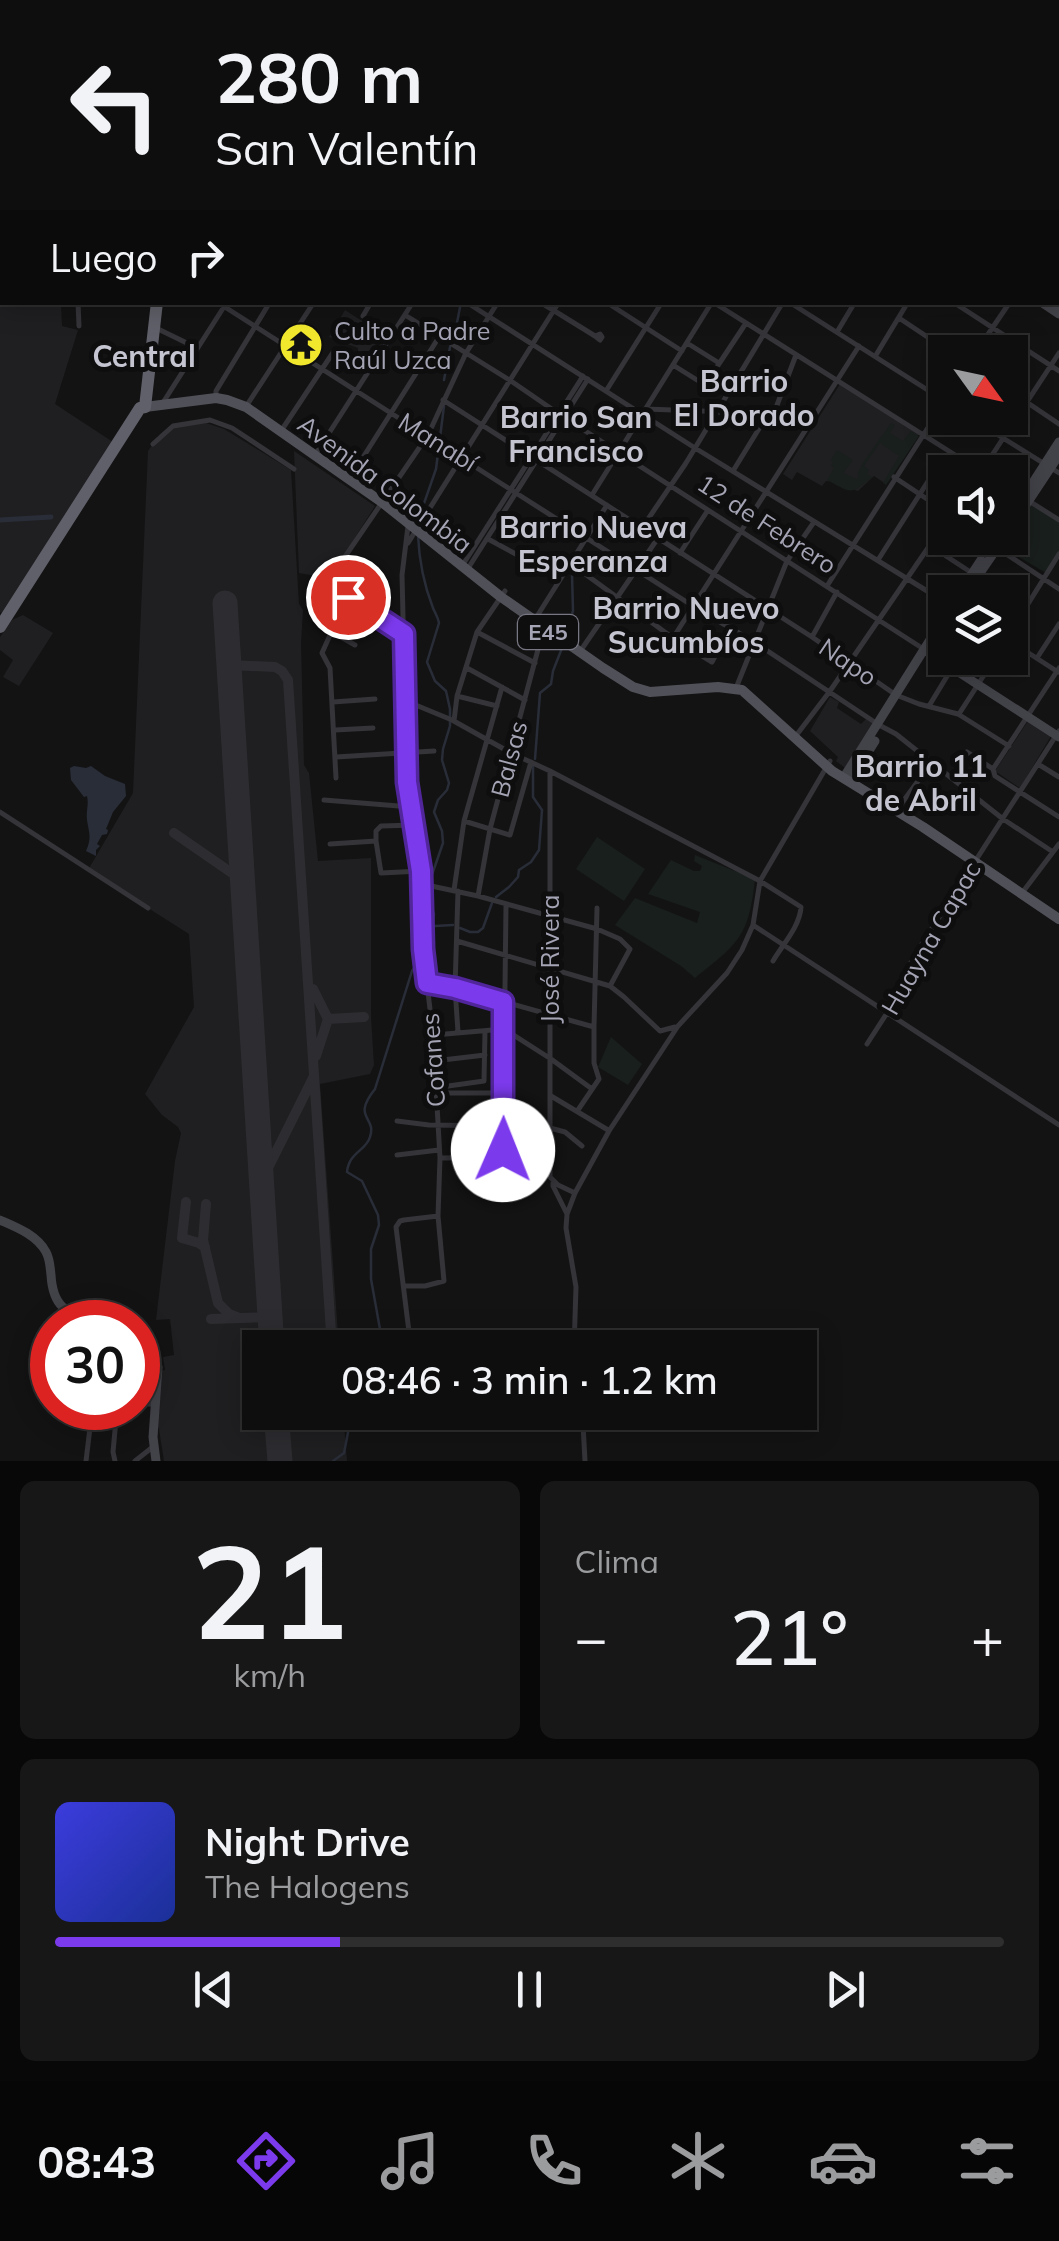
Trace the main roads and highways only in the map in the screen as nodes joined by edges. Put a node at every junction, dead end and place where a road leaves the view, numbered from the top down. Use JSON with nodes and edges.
{"nodes":[{"id":1,"x":152,"y":305,"type":"edge"},
{"id":2,"x":142,"y":408,"type":"junction"},
{"id":3,"x":1059,"y":442,"type":"edge"},
{"id":4,"x":1059,"y":455,"type":"edge"},
{"id":5,"x":1052,"y":468,"type":"edge"},
{"id":6,"x":1028,"y":497,"type":"edge"},
{"id":7,"x":0,"y":627,"type":"edge"},
{"id":8,"x":928,"y":647,"type":"edge"},
{"id":9,"x":928,"y":648,"type":"edge"},
{"id":10,"x":926,"y":651,"type":"junction"},
{"id":11,"x":1058,"y":734,"type":"edge"},
{"id":12,"x":845,"y":777,"type":"junction"},
{"id":13,"x":1059,"y":919,"type":"edge"},
{"id":14,"x":0,"y":1220,"type":"edge"},
{"id":15,"x":56,"y":1300,"type":"edge"},
{"id":16,"x":154,"y":1430,"type":"edge"},
{"id":17,"x":156,"y":1461,"type":"edge"}],
"edges":[{"from":1,"to":2,"type":"highway"},
{"from":1,"to":2,"type":"highway"},
{"from":2,"to":7,"type":"highway"},
{"from":2,"to":12,"type":"main road","name":"Avenida Colombia","number":"E45"},
{"from":3,"to":5,"type":"main road"},
{"from":4,"to":5,"type":"main road"},
{"from":5,"to":6,"type":"main road"},
{"from":8,"to":10,"type":"main road"},
{"from":9,"to":10,"type":"main road"},
{"from":10,"to":11,"type":"main road","name":"12 de Febrero"},
{"from":10,"to":12,"type":"main road"},
{"from":12,"to":13,"type":"main road"},
{"from":14,"to":15,"type":"main road"},
{"from":16,"to":17,"type":"main road"}]}
